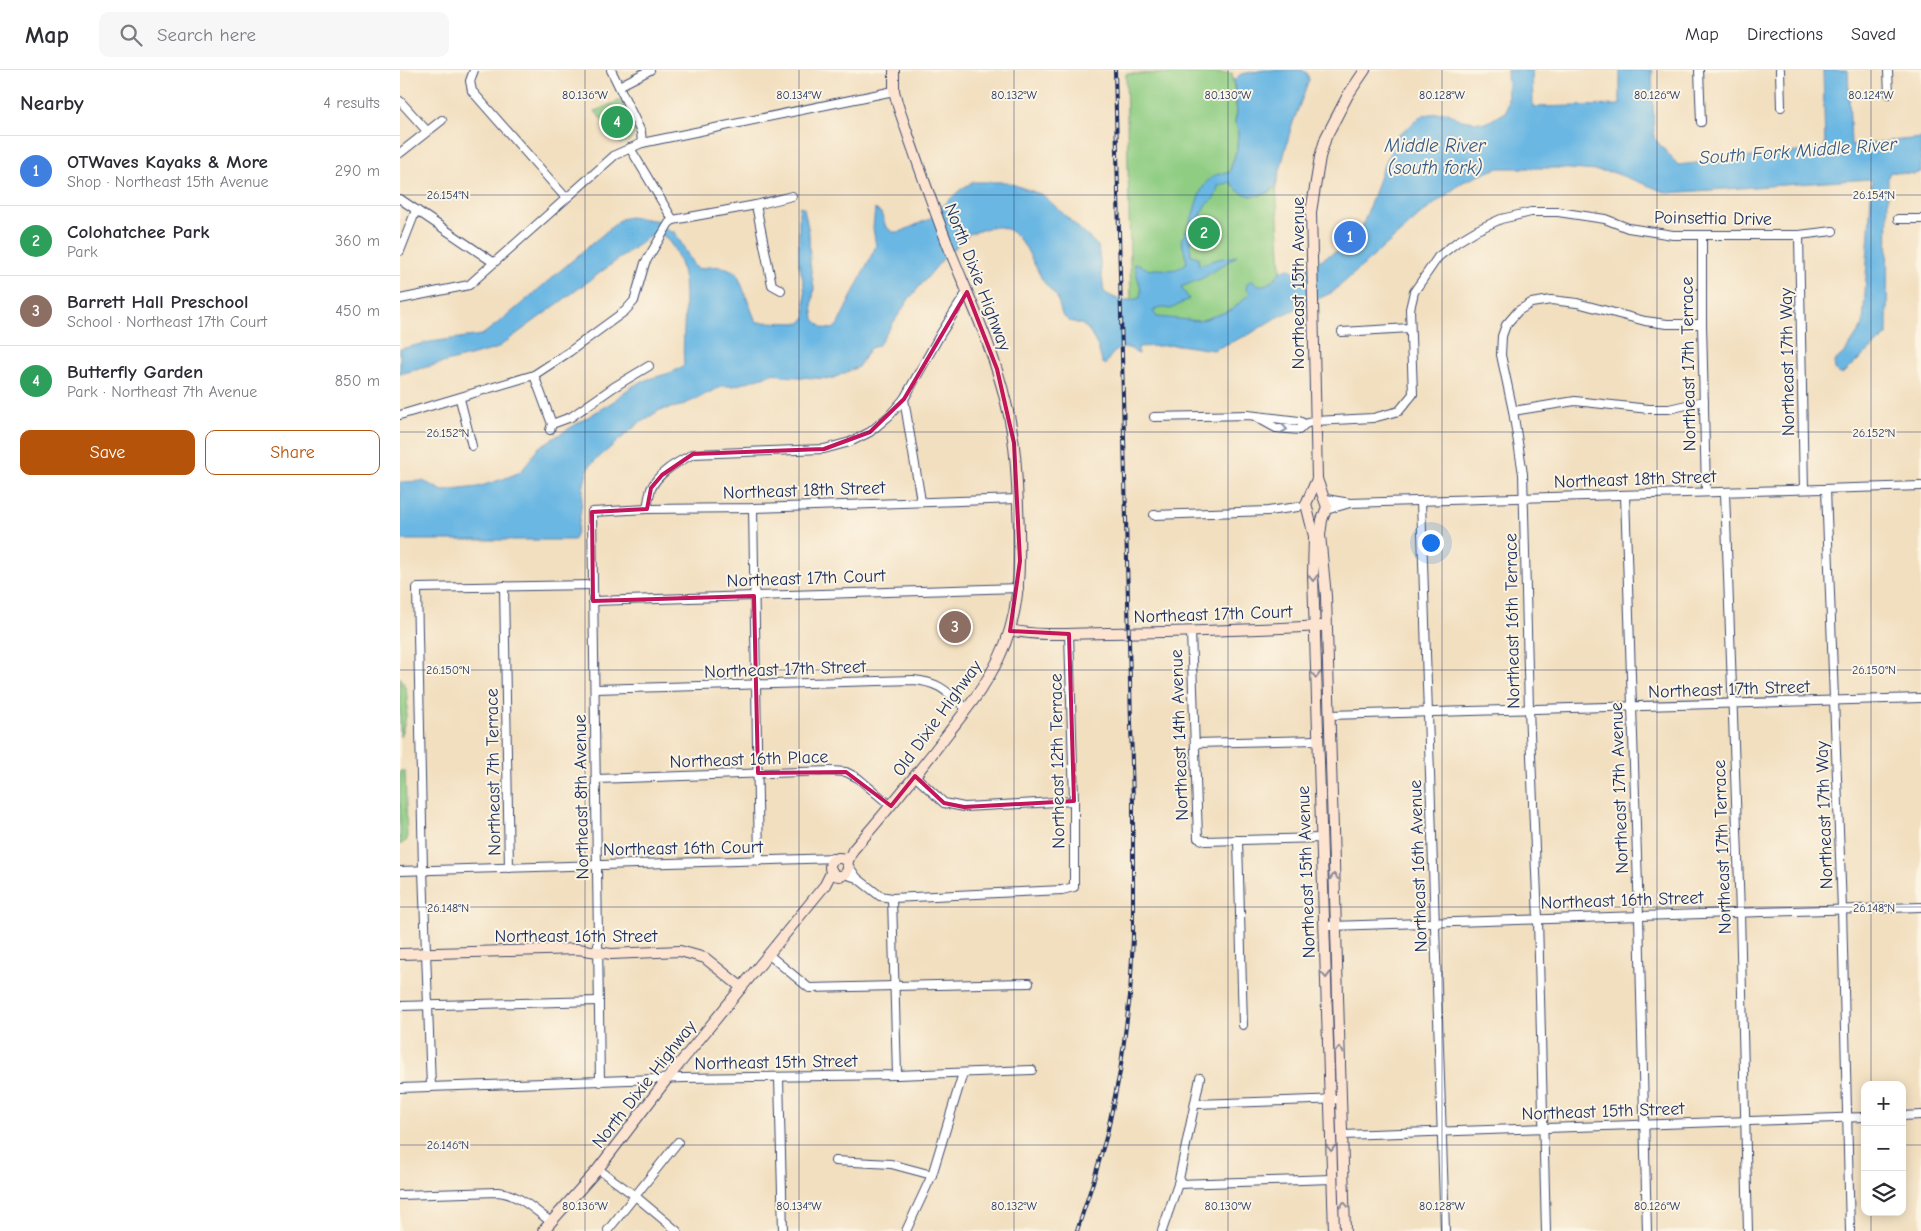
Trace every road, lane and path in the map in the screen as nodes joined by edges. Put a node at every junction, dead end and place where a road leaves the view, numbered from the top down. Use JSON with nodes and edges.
{"nodes":[{"id":1,"x":474,"y":70,"type":"edge"},
{"id":2,"x":611,"y":70,"type":"edge"},
{"id":3,"x":650,"y":70,"type":"edge"},
{"id":4,"x":894,"y":70,"type":"edge"},
{"id":5,"x":1365,"y":70,"type":"edge"},
{"id":6,"x":1700,"y":70,"type":"edge"},
{"id":7,"x":1780,"y":70,"type":"edge"},
{"id":8,"x":1888,"y":70,"type":"edge"},
{"id":9,"x":619,"y":86,"type":"junction"},
{"id":10,"x":894,"y":92,"type":"junction"},
{"id":11,"x":1889,"y":94,"type":"dead end"},
{"id":12,"x":400,"y":101,"type":"edge"},
{"id":13,"x":1781,"y":107,"type":"dead end"},
{"id":14,"x":442,"y":120,"type":"dead end"},
{"id":15,"x":1701,"y":122,"type":"dead end"},
{"id":16,"x":427,"y":131,"type":"junction"},
{"id":17,"x":642,"y":143,"type":"junction"},
{"id":18,"x":630,"y":148,"type":"junction"},
{"id":19,"x":400,"y":153,"type":"edge"},
{"id":20,"x":792,"y":196,"type":"dead end"},
{"id":21,"x":566,"y":198,"type":"junction"},
{"id":22,"x":400,"y":199,"type":"edge"},
{"id":23,"x":756,"y":205,"type":"junction"},
{"id":24,"x":416,"y":210,"type":"junction"},
{"id":25,"x":1898,"y":219,"type":"dead end"},
{"id":26,"x":1921,"y":219,"type":"edge"},
{"id":27,"x":673,"y":220,"type":"junction"},
{"id":28,"x":1833,"y":231,"type":"dead end"},
{"id":29,"x":1702,"y":235,"type":"junction"},
{"id":30,"x":1800,"y":235,"type":"junction"},
{"id":31,"x":400,"y":251,"type":"edge"},
{"id":32,"x":493,"y":262,"type":"junction"},
{"id":33,"x":781,"y":290,"type":"dead end"},
{"id":34,"x":967,"y":292,"type":"junction"},
{"id":35,"x":400,"y":298,"type":"edge"},
{"id":36,"x":1702,"y":324,"type":"junction"},
{"id":37,"x":1410,"y":328,"type":"junction"},
{"id":38,"x":1342,"y":332,"type":"dead end"},
{"id":39,"x":649,"y":366,"type":"dead end"},
{"id":40,"x":534,"y":375,"type":"junction"},
{"id":41,"x":460,"y":398,"type":"junction"},
{"id":42,"x":904,"y":399,"type":"junction"},
{"id":43,"x":1704,"y":401,"type":"junction"},
{"id":44,"x":1513,"y":412,"type":"junction"},
{"id":45,"x":400,"y":415,"type":"edge"},
{"id":46,"x":1154,"y":417,"type":"dead end"},
{"id":47,"x":1310,"y":422,"type":"junction"},
{"id":48,"x":472,"y":446,"type":"dead end"},
{"id":49,"x":1317,"y":479,"type":"junction"},
{"id":50,"x":1921,"y":486,"type":"edge"},
{"id":51,"x":1804,"y":489,"type":"junction"},
{"id":52,"x":1826,"y":489,"type":"junction"},
{"id":53,"x":1706,"y":492,"type":"junction"},
{"id":54,"x":1725,"y":492,"type":"junction"},
{"id":55,"x":1625,"y":495,"type":"junction"},
{"id":56,"x":1309,"y":498,"type":"junction"},
{"id":57,"x":1523,"y":498,"type":"junction"},
{"id":58,"x":1018,"y":499,"type":"junction"},
{"id":59,"x":921,"y":501,"type":"junction"},
{"id":60,"x":1421,"y":501,"type":"junction"},
{"id":61,"x":1325,"y":505,"type":"junction"},
{"id":62,"x":753,"y":508,"type":"junction"},
{"id":63,"x":646,"y":509,"type":"junction"},
{"id":64,"x":1305,"y":510,"type":"junction"},
{"id":65,"x":592,"y":512,"type":"joint"},
{"id":66,"x":1154,"y":515,"type":"dead end"},
{"id":67,"x":593,"y":584,"type":"junction"},
{"id":68,"x":504,"y":586,"type":"junction"},
{"id":69,"x":1019,"y":588,"type":"junction"},
{"id":70,"x":754,"y":596,"type":"junction"},
{"id":71,"x":594,"y":601,"type":"junction"},
{"id":72,"x":1315,"y":626,"type":"junction"},
{"id":73,"x":1327,"y":626,"type":"junction"},
{"id":74,"x":1010,"y":630,"type":"junction"},
{"id":75,"x":1191,"y":631,"type":"junction"},
{"id":76,"x":1069,"y":634,"type":"junction"},
{"id":77,"x":756,"y":686,"type":"junction"},
{"id":78,"x":595,"y":688,"type":"junction"},
{"id":79,"x":1921,"y":698,"type":"edge"},
{"id":80,"x":1834,"y":700,"type":"junction"},
{"id":81,"x":1732,"y":703,"type":"junction"},
{"id":82,"x":1631,"y":707,"type":"junction"},
{"id":83,"x":966,"y":709,"type":"junction"},
{"id":84,"x":1528,"y":709,"type":"junction"},
{"id":85,"x":1428,"y":712,"type":"junction"},
{"id":86,"x":1329,"y":716,"type":"junction"},
{"id":87,"x":1318,"y":740,"type":"junction"},
{"id":88,"x":1195,"y":743,"type":"junction"},
{"id":89,"x":758,"y":773,"type":"junction"},
{"id":90,"x":915,"y":776,"type":"junction"},
{"id":91,"x":596,"y":779,"type":"junction"},
{"id":92,"x":1074,"y":801,"type":"junction"},
{"id":93,"x":891,"y":806,"type":"junction"},
{"id":94,"x":1321,"y":838,"type":"junction"},
{"id":95,"x":1238,"y":840,"type":"junction"},
{"id":96,"x":759,"y":861,"type":"junction"},
{"id":97,"x":597,"y":865,"type":"junction"},
{"id":98,"x":840,"y":866,"type":"junction"},
{"id":99,"x":509,"y":868,"type":"junction"},
{"id":100,"x":423,"y":870,"type":"junction"},
{"id":101,"x":400,"y":871,"type":"edge"},
{"id":102,"x":892,"y":898,"type":"junction"},
{"id":103,"x":1921,"y":907,"type":"edge"},
{"id":104,"x":1842,"y":909,"type":"junction"},
{"id":105,"x":1740,"y":913,"type":"junction"},
{"id":106,"x":1639,"y":916,"type":"junction"},
{"id":107,"x":1538,"y":919,"type":"junction"},
{"id":108,"x":1435,"y":922,"type":"junction"},
{"id":109,"x":1324,"y":926,"type":"junction"},
{"id":110,"x":1336,"y":926,"type":"junction"},
{"id":111,"x":598,"y":952,"type":"junction"},
{"id":112,"x":400,"y":954,"type":"edge"},
{"id":113,"x":426,"y":954,"type":"junction"},
{"id":114,"x":769,"y":954,"type":"junction"},
{"id":115,"x":1029,"y":982,"type":"dead end"},
{"id":116,"x":895,"y":986,"type":"junction"},
{"id":117,"x":741,"y":987,"type":"junction"},
{"id":118,"x":599,"y":1001,"type":"junction"},
{"id":119,"x":427,"y":1005,"type":"junction"},
{"id":120,"x":400,"y":1006,"type":"edge"},
{"id":121,"x":1244,"y":1025,"type":"dead end"},
{"id":122,"x":1032,"y":1070,"type":"dead end"},
{"id":123,"x":963,"y":1073,"type":"junction"},
{"id":124,"x":897,"y":1075,"type":"junction"},
{"id":125,"x":779,"y":1078,"type":"junction"},
{"id":126,"x":1200,"y":1078,"type":"dead end"},
{"id":127,"x":667,"y":1079,"type":"junction"},
{"id":128,"x":600,"y":1082,"type":"junction"},
{"id":129,"x":431,"y":1087,"type":"junction"},
{"id":130,"x":400,"y":1088,"type":"edge"},
{"id":131,"x":1341,"y":1099,"type":"junction"},
{"id":132,"x":1330,"y":1100,"type":"junction"},
{"id":133,"x":1196,"y":1104,"type":"junction"},
{"id":134,"x":1921,"y":1115,"type":"edge"},
{"id":135,"x":1906,"y":1116,"type":"edge"},
{"id":136,"x":1861,"y":1117,"type":"edge"},
{"id":137,"x":1846,"y":1118,"type":"junction"},
{"id":138,"x":1745,"y":1121,"type":"junction"},
{"id":139,"x":1644,"y":1124,"type":"junction"},
{"id":140,"x":1542,"y":1127,"type":"junction"},
{"id":141,"x":1442,"y":1132,"type":"junction"},
{"id":142,"x":1342,"y":1135,"type":"junction"},
{"id":143,"x":678,"y":1142,"type":"dead end"},
{"id":144,"x":835,"y":1161,"type":"dead end"},
{"id":145,"x":598,"y":1169,"type":"junction"},
{"id":146,"x":932,"y":1175,"type":"junction"},
{"id":147,"x":1332,"y":1179,"type":"junction"},
{"id":148,"x":1178,"y":1184,"type":"junction"},
{"id":149,"x":400,"y":1195,"type":"edge"},
{"id":150,"x":634,"y":1195,"type":"junction"},
{"id":151,"x":550,"y":1221,"type":"junction"},
{"id":152,"x":608,"y":1230,"type":"edge"},
{"id":153,"x":543,"y":1231,"type":"edge"},
{"id":154,"x":677,"y":1231,"type":"edge"},
{"id":155,"x":783,"y":1231,"type":"edge"},
{"id":156,"x":906,"y":1231,"type":"edge"},
{"id":157,"x":1162,"y":1231,"type":"edge"},
{"id":158,"x":1334,"y":1231,"type":"edge"},
{"id":159,"x":1345,"y":1231,"type":"edge"},
{"id":160,"x":1445,"y":1231,"type":"edge"},
{"id":161,"x":1546,"y":1231,"type":"edge"},
{"id":162,"x":1647,"y":1231,"type":"edge"},
{"id":163,"x":1748,"y":1231,"type":"edge"},
{"id":164,"x":1850,"y":1231,"type":"edge"}],
"edges":[{"from":1,"to":21,"type":"street"},
{"from":2,"to":9,"type":"street"},
{"from":3,"to":9,"type":"street"},
{"from":4,"to":10,"type":"street","name":"North Dixie Highway"},
{"from":5,"to":47,"type":"street","name":"Northeast 15th Avenue"},
{"from":6,"to":15,"type":"street"},
{"from":7,"to":13,"type":"street"},
{"from":8,"to":11,"type":"street"},
{"from":9,"to":17,"type":"street"},
{"from":10,"to":17,"type":"street"},
{"from":10,"to":34,"type":"street","name":"North Dixie Highway"},
{"from":12,"to":16,"type":"street"},
{"from":14,"to":16,"type":"street"},
{"from":16,"to":19,"type":"street"},
{"from":17,"to":18,"type":"street"},
{"from":18,"to":21,"type":"street"},
{"from":18,"to":27,"type":"street"},
{"from":20,"to":23,"type":"street"},
{"from":21,"to":32,"type":"street"},
{"from":22,"to":24,"type":"street"},
{"from":23,"to":27,"type":"street"},
{"from":23,"to":33,"type":"street"},
{"from":24,"to":31,"type":"street"},
{"from":24,"to":32,"type":"street"},
{"from":25,"to":26,"type":"street"},
{"from":27,"to":40,"type":"street"},
{"from":28,"to":30,"type":"street","name":"Poinsettia Drive"},
{"from":29,"to":30,"type":"street","name":"Poinsettia Drive"},
{"from":29,"to":36,"type":"street","name":"Northeast 17th Terrace"},
{"from":29,"to":37,"type":"street","name":"Poinsettia Drive"},
{"from":30,"to":51,"type":"street","name":"Northeast 17th Way"},
{"from":32,"to":35,"type":"street"},
{"from":34,"to":42,"type":"street"},
{"from":34,"to":58,"type":"street","name":"North Dixie Highway"},
{"from":36,"to":43,"type":"street","name":"Northeast 17th Terrace"},
{"from":36,"to":44,"type":"street","name":"Northeast 16th Terrace"},
{"from":37,"to":38,"type":"street"},
{"from":37,"to":47,"type":"street","name":"Poinsettia Drive"},
{"from":39,"to":40,"type":"street"},
{"from":40,"to":41,"type":"street"},
{"from":41,"to":45,"type":"street"},
{"from":41,"to":48,"type":"street"},
{"from":42,"to":59,"type":"street"},
{"from":42,"to":63,"type":"street"},
{"from":43,"to":44,"type":"street"},
{"from":43,"to":53,"type":"street","name":"Northeast 17th Terrace"},
{"from":44,"to":57,"type":"street","name":"Northeast 16th Terrace"},
{"from":46,"to":47,"type":"street","name":"Poinsettia Drive"},
{"from":47,"to":49,"type":"street","name":"Northeast 15th Avenue"},
{"from":49,"to":56,"type":"street","name":"Northeast 15th Avenue"},
{"from":49,"to":61,"type":"street","name":"Northeast 15th Avenue"},
{"from":50,"to":52,"type":"street","name":"Northeast 18th Street"},
{"from":51,"to":52,"type":"street","name":"Northeast 18th Street"},
{"from":51,"to":54,"type":"street","name":"Northeast 18th Street"},
{"from":52,"to":80,"type":"street","name":"Northeast 17th Way"},
{"from":53,"to":54,"type":"street","name":"Northeast 18th Street"},
{"from":53,"to":55,"type":"street","name":"Northeast 18th Street"},
{"from":54,"to":81,"type":"street","name":"Northeast 17th Terrace"},
{"from":55,"to":57,"type":"street","name":"Northeast 18th Street"},
{"from":55,"to":82,"type":"street","name":"Northeast 17th Avenue"},
{"from":56,"to":61,"type":"street"},
{"from":56,"to":64,"type":"street"},
{"from":57,"to":60,"type":"street","name":"Northeast 18th Street"},
{"from":57,"to":84,"type":"street","name":"Northeast 16th Terrace"},
{"from":58,"to":59,"type":"street","name":"Northeast 18th Street"},
{"from":58,"to":69,"type":"street","name":"Old Dixie Highway"},
{"from":59,"to":62,"type":"street","name":"Northeast 18th Street"},
{"from":60,"to":61,"type":"street","name":"Northeast 18th Street"},
{"from":60,"to":85,"type":"street","name":"Northeast 16th Avenue"},
{"from":61,"to":64,"type":"street"},
{"from":61,"to":73,"type":"street","name":"Northeast 15th Avenue"},
{"from":62,"to":63,"type":"street","name":"Northeast 18th Street"},
{"from":62,"to":70,"type":"street"},
{"from":63,"to":65,"type":"street","name":"Northeast 18th Street"},
{"from":64,"to":66,"type":"street"},
{"from":64,"to":72,"type":"street","name":"Northeast 15th Avenue","one_way":true},
{"from":65,"to":67,"type":"street","name":"Northeast 8th Avenue"},
{"from":67,"to":68,"type":"street"},
{"from":67,"to":71,"type":"street","name":"Northeast 8th Avenue"},
{"from":68,"to":99,"type":"street","name":"Northeast 7th Terrace"},
{"from":68,"to":100,"type":"street"},
{"from":69,"to":70,"type":"street","name":"Northeast 17th Court"},
{"from":69,"to":74,"type":"street","name":"Old Dixie Highway"},
{"from":70,"to":71,"type":"street","name":"Northeast 17th Court"},
{"from":70,"to":77,"type":"street"},
{"from":71,"to":78,"type":"street","name":"Northeast 8th Avenue"},
{"from":72,"to":73,"type":"street","name":"Northeast 17th Court"},
{"from":72,"to":75,"type":"street","name":"Northeast 17th Court"},
{"from":72,"to":87,"type":"street","name":"Northeast 15th Avenue","one_way":true},
{"from":73,"to":86,"type":"street","name":"Northeast 15th Avenue"},
{"from":74,"to":76,"type":"street","name":"Northeast 17th Court"},
{"from":74,"to":83,"type":"street","name":"Old Dixie Highway"},
{"from":75,"to":76,"type":"street","name":"Northeast 17th Court"},
{"from":75,"to":88,"type":"street","name":"Northeast 14th Avenue"},
{"from":76,"to":92,"type":"street","name":"Northeast 12th Terrace"},
{"from":77,"to":78,"type":"street","name":"Northeast 17th Street"},
{"from":77,"to":83,"type":"street","name":"Northeast 17th Street"},
{"from":77,"to":89,"type":"street"},
{"from":78,"to":91,"type":"street","name":"Northeast 8th Avenue"},
{"from":79,"to":80,"type":"street","name":"Northeast 17th Street"},
{"from":80,"to":81,"type":"street","name":"Northeast 17th Street"},
{"from":80,"to":104,"type":"street","name":"Northeast 17th Way"},
{"from":81,"to":82,"type":"street","name":"Northeast 17th Street"},
{"from":81,"to":105,"type":"street","name":"Northeast 17th Terrace"},
{"from":82,"to":84,"type":"street","name":"Northeast 17th Street"},
{"from":82,"to":106,"type":"street","name":"Northeast 17th Avenue"},
{"from":83,"to":90,"type":"street","name":"Old Dixie Highway"},
{"from":84,"to":85,"type":"street","name":"Northeast 17th Street"},
{"from":84,"to":107,"type":"street","name":"Northeast 16th Terrace"},
{"from":85,"to":86,"type":"street","name":"Northeast 17th Street"},
{"from":85,"to":108,"type":"street","name":"Northeast 16th Avenue"},
{"from":110,"to":86,"type":"street","name":"Northeast 15th Avenue","one_way":true},
{"from":87,"to":88,"type":"street"},
{"from":87,"to":94,"type":"street","name":"Northeast 15th Avenue"},
{"from":88,"to":95,"type":"street","name":"Northeast 14th Avenue"},
{"from":89,"to":91,"type":"street","name":"Northeast 16th Place"},
{"from":89,"to":93,"type":"street","name":"Northeast 16th Place"},
{"from":89,"to":96,"type":"street"},
{"from":90,"to":92,"type":"street"},
{"from":90,"to":93,"type":"street","name":"Old Dixie Highway"},
{"from":91,"to":97,"type":"street","name":"Northeast 8th Avenue"},
{"from":92,"to":102,"type":"street","name":"Northeast 12th Terrace"},
{"from":93,"to":98,"type":"street","name":"Old Dixie Highway"},
{"from":94,"to":95,"type":"street"},
{"from":94,"to":109,"type":"street","name":"Northeast 15th Avenue"},
{"from":95,"to":121,"type":"street"},
{"from":96,"to":97,"type":"street","name":"Northeast 16th Court"},
{"from":96,"to":98,"type":"street","name":"Northeast 16th Court"},
{"from":97,"to":99,"type":"street","name":"Northeast 16th Court"},
{"from":97,"to":111,"type":"street","name":"Northeast 8th Avenue"},
{"from":98,"to":102,"type":"street"},
{"from":98,"to":114,"type":"street","name":"Old Dixie Highway"},
{"from":99,"to":100,"type":"street","name":"Northeast 16th Court"},
{"from":100,"to":101,"type":"street","name":"Northeast 16th Court"},
{"from":100,"to":113,"type":"street"},
{"from":102,"to":116,"type":"street"},
{"from":103,"to":104,"type":"street","name":"Northeast 16th Street"},
{"from":104,"to":105,"type":"street","name":"Northeast 16th Street"},
{"from":104,"to":137,"type":"street","name":"Northeast 17th Way"},
{"from":105,"to":106,"type":"street","name":"Northeast 16th Street"},
{"from":105,"to":138,"type":"street","name":"Northeast 17th Terrace"},
{"from":106,"to":107,"type":"street","name":"Northeast 16th Street"},
{"from":106,"to":139,"type":"street","name":"Northeast 17th Avenue"},
{"from":107,"to":108,"type":"street","name":"Northeast 16th Street"},
{"from":107,"to":140,"type":"street","name":"Northeast 16th Terrace"},
{"from":108,"to":110,"type":"street","name":"Northeast 16th Street"},
{"from":108,"to":141,"type":"street","name":"Northeast 16th Avenue"},
{"from":109,"to":110,"type":"street","name":"Northeast 16th Street"},
{"from":109,"to":132,"type":"street","name":"Northeast 15th Avenue","one_way":true},
{"from":131,"to":110,"type":"street","name":"Northeast 15th Avenue","one_way":true},
{"from":111,"to":113,"type":"street","name":"Northeast 16th Street"},
{"from":111,"to":117,"type":"street","name":"Northeast 16th Street"},
{"from":111,"to":118,"type":"street","name":"Northeast 8th Avenue"},
{"from":112,"to":113,"type":"street","name":"Northeast 16th Street"},
{"from":113,"to":119,"type":"street"},
{"from":114,"to":116,"type":"street"},
{"from":114,"to":117,"type":"street","name":"North Dixie Highway"},
{"from":115,"to":116,"type":"street"},
{"from":116,"to":124,"type":"street"},
{"from":117,"to":127,"type":"street","name":"North Dixie Highway"},
{"from":118,"to":119,"type":"street"},
{"from":118,"to":128,"type":"street","name":"Northeast 8th Avenue"},
{"from":119,"to":120,"type":"street"},
{"from":119,"to":129,"type":"street"},
{"from":122,"to":123,"type":"street","name":"Northeast 15th Street"},
{"from":123,"to":124,"type":"street","name":"Northeast 15th Street"},
{"from":123,"to":146,"type":"street"},
{"from":124,"to":125,"type":"street","name":"Northeast 15th Street"},
{"from":125,"to":127,"type":"street","name":"Northeast 15th Street"},
{"from":125,"to":155,"type":"street"},
{"from":126,"to":133,"type":"street"},
{"from":127,"to":128,"type":"street","name":"Northeast 15th Street"},
{"from":127,"to":145,"type":"street","name":"North Dixie Highway"},
{"from":128,"to":129,"type":"street","name":"Northeast 15th Street"},
{"from":129,"to":130,"type":"street","name":"Northeast 15th Street"},
{"from":131,"to":132,"type":"street"},
{"from":131,"to":142,"type":"street","name":"Northeast 15th Avenue"},
{"from":132,"to":133,"type":"street"},
{"from":132,"to":147,"type":"street","name":"Northeast 15th Avenue","one_way":true},
{"from":133,"to":148,"type":"street"},
{"from":134,"to":135,"type":"street"},
{"from":136,"to":137,"type":"street","name":"Northeast 15th Street"},
{"from":137,"to":138,"type":"street","name":"Northeast 15th Street"},
{"from":137,"to":164,"type":"street","name":"Northeast 17th Way"},
{"from":138,"to":139,"type":"street","name":"Northeast 15th Street"},
{"from":138,"to":163,"type":"street","name":"Northeast 17th Terrace"},
{"from":139,"to":140,"type":"street","name":"Northeast 15th Street"},
{"from":139,"to":162,"type":"street","name":"Northeast 17th Avenue"},
{"from":140,"to":141,"type":"street","name":"Northeast 15th Street"},
{"from":140,"to":161,"type":"street","name":"Northeast 16th Terrace"},
{"from":141,"to":142,"type":"street","name":"Northeast 15th Street"},
{"from":141,"to":160,"type":"street","name":"Northeast 16th Avenue"},
{"from":159,"to":142,"type":"street","name":"Northeast 15th Avenue","one_way":true},
{"from":143,"to":150,"type":"street"},
{"from":144,"to":146,"type":"street"},
{"from":145,"to":150,"type":"street"},
{"from":145,"to":151,"type":"street","name":"North Dixie Highway"},
{"from":146,"to":156,"type":"street"},
{"from":147,"to":148,"type":"street"},
{"from":147,"to":158,"type":"street","name":"Northeast 15th Avenue"},
{"from":148,"to":157,"type":"street"},
{"from":149,"to":151,"type":"street"},
{"from":150,"to":152,"type":"street"},
{"from":150,"to":154,"type":"street"},
{"from":151,"to":153,"type":"street","name":"North Dixie Highway"}]}
